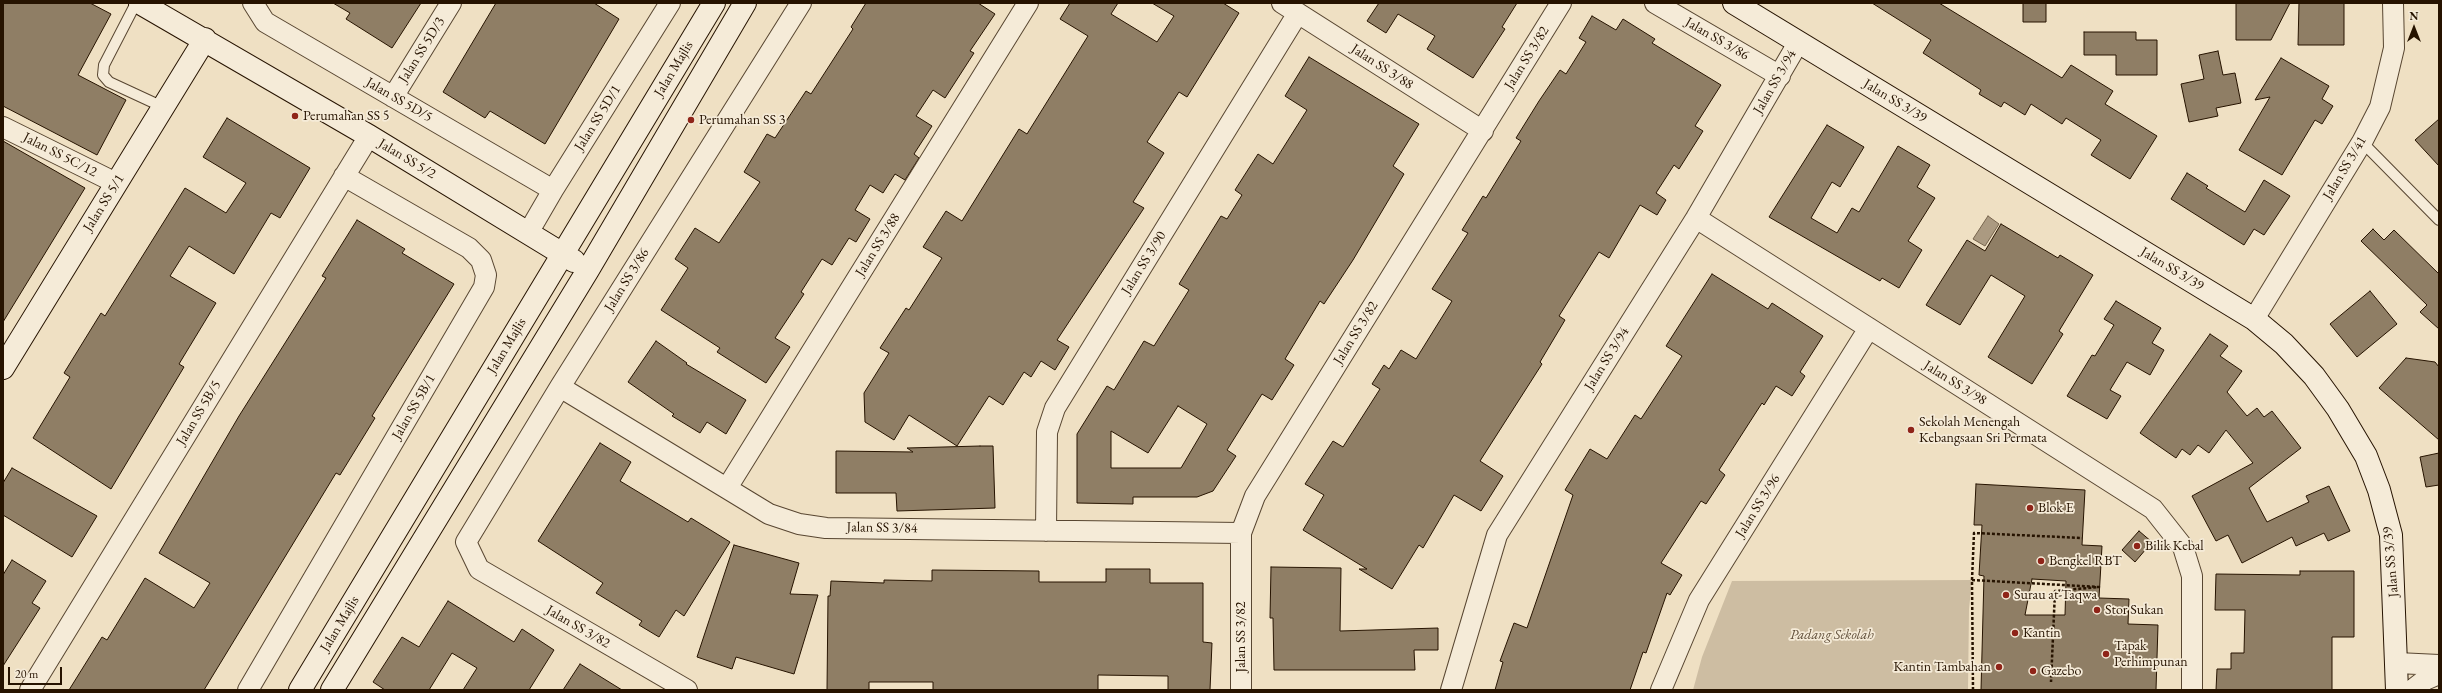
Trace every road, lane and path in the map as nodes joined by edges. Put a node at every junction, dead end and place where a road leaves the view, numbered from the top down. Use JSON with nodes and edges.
{"nodes":[{"id":1,"x":136,"y":3,"type":"edge"},
{"id":2,"x":140,"y":3,"type":"edge"},
{"id":3,"x":253,"y":3,"type":"edge"},
{"id":4,"x":451,"y":3,"type":"edge"},
{"id":5,"x":670,"y":3,"type":"edge"},
{"id":6,"x":714,"y":3,"type":"edge"},
{"id":7,"x":745,"y":3,"type":"edge"},
{"id":8,"x":801,"y":3,"type":"edge"},
{"id":9,"x":1028,"y":3,"type":"edge"},
{"id":10,"x":1561,"y":3,"type":"edge"},
{"id":11,"x":1655,"y":3,"type":"edge"},
{"id":12,"x":1734,"y":3,"type":"edge"},
{"id":13,"x":2393,"y":3,"type":"edge"},
{"id":14,"x":1290,"y":8,"type":"edge"},
{"id":15,"x":205,"y":39,"type":"junction"},
{"id":16,"x":1798,"y":42,"type":"junction"},
{"id":17,"x":1780,"y":76,"type":"junction"},
{"id":18,"x":393,"y":97,"type":"junction"},
{"id":19,"x":163,"y":107,"type":"junction"},
{"id":20,"x":3,"y":127,"type":"edge"},
{"id":21,"x":1483,"y":131,"type":"junction"},
{"id":22,"x":369,"y":136,"type":"junction"},
{"id":23,"x":2362,"y":142,"type":"junction"},
{"id":24,"x":344,"y":176,"type":"junction"},
{"id":25,"x":116,"y":183,"type":"junction"},
{"id":26,"x":553,"y":190,"type":"junction"},
{"id":27,"x":1696,"y":218,"type":"junction"},
{"id":28,"x":2439,"y":220,"type":"edge"},
{"id":29,"x":528,"y":233,"type":"junction"},
{"id":30,"x":563,"y":253,"type":"junction"},
{"id":31,"x":588,"y":270,"type":"junction"},
{"id":32,"x":2254,"y":319,"type":"junction"},
{"id":33,"x":1869,"y":328,"type":"junction"},
{"id":34,"x":3,"y":368,"type":"edge"},
{"id":35,"x":560,"y":387,"type":"junction"},
{"id":36,"x":727,"y":488,"type":"junction"},
{"id":37,"x":1046,"y":530,"type":"junction"},
{"id":38,"x":1240,"y":533,"type":"junction"},
{"id":39,"x":2082,"y":538,"type":"dead end"},
{"id":40,"x":473,"y":560,"type":"joint"},
{"id":41,"x":1972,"y":580,"type":"junction"},
{"id":42,"x":2397,"y":663,"type":"junction"},
{"id":43,"x":2439,"y":665,"type":"edge"},
{"id":44,"x":2439,"y":674,"type":"edge"},
{"id":45,"x":2051,"y":682,"type":"dead end"},
{"id":46,"x":30,"y":690,"type":"edge"},
{"id":47,"x":248,"y":690,"type":"edge"},
{"id":48,"x":300,"y":690,"type":"edge"},
{"id":49,"x":332,"y":690,"type":"edge"},
{"id":50,"x":687,"y":690,"type":"edge"},
{"id":51,"x":1241,"y":690,"type":"edge"},
{"id":52,"x":1451,"y":690,"type":"edge"},
{"id":53,"x":1661,"y":690,"type":"edge"},
{"id":54,"x":1973,"y":690,"type":"edge"},
{"id":55,"x":2192,"y":690,"type":"edge"},
{"id":56,"x":2397,"y":690,"type":"edge"},
{"id":57,"x":2412,"y":690,"type":"edge"}],
"edges":[{"from":1,"to":19,"type":"lane"},
{"from":2,"to":15,"type":"street","name":"Jalan SS 5/2"},
{"from":3,"to":18,"type":"street","name":"Jalan SS 5D/5"},
{"from":4,"to":18,"type":"street","name":"Jalan SS 5D/3"},
{"from":5,"to":26,"type":"street","name":"Jalan SS 5D/1"},
{"from":6,"to":30,"type":"street","name":"Jalan Majlis"},
{"from":7,"to":31,"type":"street","name":"Jalan Majlis"},
{"from":8,"to":35,"type":"street","name":"Jalan SS 3/86"},
{"from":9,"to":36,"type":"street","name":"Jalan SS 3/88"},
{"from":10,"to":21,"type":"street","name":"Jalan SS 3/82"},
{"from":11,"to":17,"type":"street","name":"Jalan SS 3/86"},
{"from":12,"to":16,"type":"street","name":"Jalan SS 3/39"},
{"from":13,"to":23,"type":"street","name":"Jalan SS 3/41"},
{"from":14,"to":21,"type":"street","name":"Jalan SS 3/88"},
{"from":14,"to":37,"type":"street","name":"Jalan SS 3/90"},
{"from":15,"to":19,"type":"street","name":"Jalan SS 5/1"},
{"from":15,"to":22,"type":"street","name":"Jalan SS 5/2"},
{"from":16,"to":17,"type":"street","name":"Jalan SS 3/94"},
{"from":16,"to":32,"type":"street","name":"Jalan SS 3/39"},
{"from":17,"to":27,"type":"street","name":"Jalan SS 3/94"},
{"from":18,"to":26,"type":"street","name":"Jalan SS 5D/5"},
{"from":19,"to":25,"type":"street","name":"Jalan SS 5/1"},
{"from":20,"to":25,"type":"street","name":"Jalan SS 5C/12"},
{"from":21,"to":38,"type":"street","name":"Jalan SS 3/82"},
{"from":22,"to":24,"type":"street","name":"Jalan SS 5B/5"},
{"from":22,"to":29,"type":"street","name":"Jalan SS 5/2"},
{"from":23,"to":28,"type":"lane"},
{"from":23,"to":32,"type":"street","name":"Jalan SS 3/41"},
{"from":24,"to":46,"type":"street","name":"Jalan SS 5B/5"},
{"from":24,"to":47,"type":"street","name":"Jalan SS 5B/1"},
{"from":25,"to":34,"type":"street","name":"Jalan SS 5/1"},
{"from":26,"to":29,"type":"street","name":"Jalan SS 5D/1"},
{"from":27,"to":33,"type":"street","name":"Jalan SS 3/98"},
{"from":27,"to":52,"type":"street","name":"Jalan SS 3/94"},
{"from":29,"to":30,"type":"street","name":"Jalan SS 5/2"},
{"from":30,"to":31,"type":"street","name":"Jalan SS 5/2"},
{"from":30,"to":48,"type":"street","name":"Jalan Majlis"},
{"from":31,"to":49,"type":"street","name":"Jalan Majlis"},
{"from":32,"to":42,"type":"street","name":"Jalan SS 3/39"},
{"from":33,"to":53,"type":"street","name":"Jalan SS 3/96"},
{"from":33,"to":55,"type":"street","name":"Jalan SS 3/98"},
{"from":35,"to":36,"type":"street","name":"Jalan SS 3/84"},
{"from":35,"to":40,"type":"street","name":"Jalan SS 3/86"},
{"from":36,"to":37,"type":"street","name":"Jalan SS 3/84"},
{"from":37,"to":38,"type":"street","name":"Jalan SS 3/84"},
{"from":38,"to":51,"type":"street","name":"Jalan SS 3/82"},
{"from":39,"to":41,"type":"path"},
{"from":40,"to":50,"type":"street","name":"Jalan SS 3/82"},
{"from":41,"to":45,"type":"path"},
{"from":41,"to":54,"type":"path"},
{"from":42,"to":43,"type":"street"},
{"from":42,"to":56,"type":"street","name":"Jalan SS 3/39"},
{"from":44,"to":57,"type":"street"}]}
